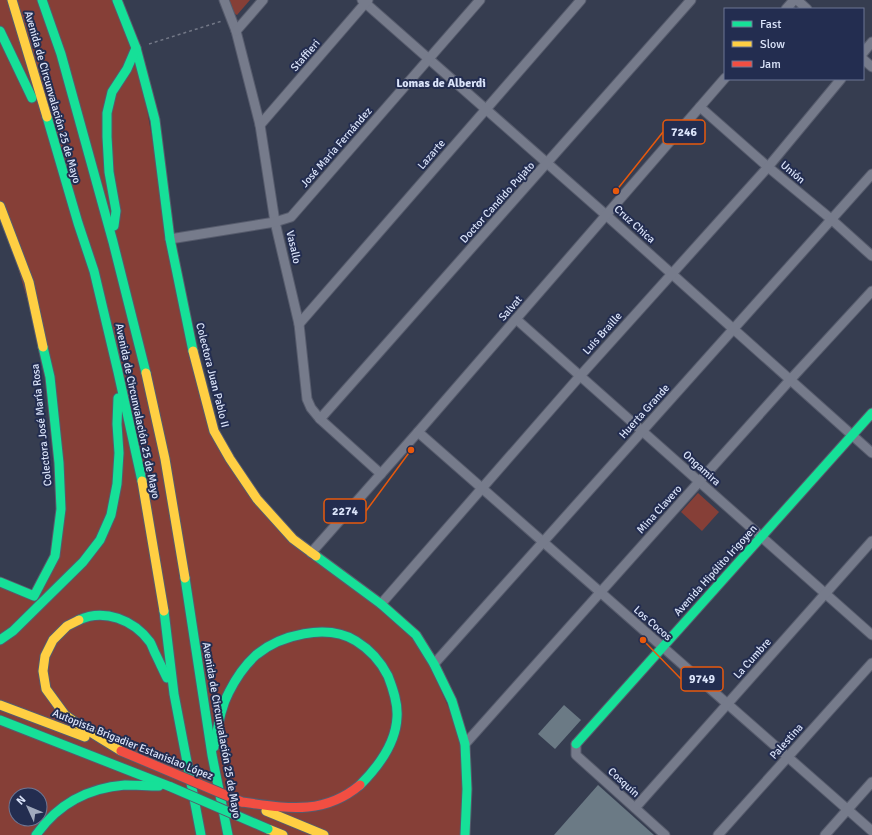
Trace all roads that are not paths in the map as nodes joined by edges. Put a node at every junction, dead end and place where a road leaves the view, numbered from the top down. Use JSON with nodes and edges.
{"nodes":[{"id":1,"x":12,"y":0,"type":"edge"},
{"id":2,"x":42,"y":0,"type":"edge"},
{"id":3,"x":117,"y":0,"type":"edge"},
{"id":4,"x":224,"y":0,"type":"edge"},
{"id":5,"x":263,"y":0,"type":"edge"},
{"id":6,"x":480,"y":0,"type":"edge"},
{"id":7,"x":581,"y":0,"type":"edge"},
{"id":8,"x":691,"y":0,"type":"edge"},
{"id":9,"x":794,"y":0,"type":"edge"},
{"id":10,"x":797,"y":0,"type":"edge"},
{"id":11,"x":365,"y":1,"type":"edge"},
{"id":12,"x":787,"y":8,"type":"edge"},
{"id":13,"x":806,"y":8,"type":"edge"},
{"id":14,"x":0,"y":31,"type":"edge"},
{"id":15,"x":236,"y":31,"type":"junction"},
{"id":16,"x":872,"y":42,"type":"edge"},
{"id":17,"x":136,"y":48,"type":"junction"},
{"id":18,"x":864,"y":52,"type":"edge"},
{"id":19,"x":428,"y":59,"type":"junction"},
{"id":20,"x":864,"y":60,"type":"edge"},
{"id":21,"x":872,"y":67,"type":"edge"},
{"id":22,"x":724,"y":79,"type":"edge"},
{"id":23,"x":840,"y":80,"type":"edge"},
{"id":24,"x":700,"y":107,"type":"junction"},
{"id":25,"x":486,"y":109,"type":"junction"},
{"id":26,"x":260,"y":125,"type":"junction"},
{"id":27,"x":56,"y":148,"type":"junction"},
{"id":28,"x":547,"y":163,"type":"junction"},
{"id":29,"x":768,"y":167,"type":"junction"},
{"id":30,"x":872,"y":174,"type":"edge"},
{"id":31,"x":0,"y":206,"type":"edge"},
{"id":32,"x":606,"y":215,"type":"junction"},
{"id":33,"x":831,"y":219,"type":"junction"},
{"id":34,"x":276,"y":222,"type":"junction"},
{"id":35,"x":170,"y":239,"type":"junction"},
{"id":36,"x":113,"y":242,"type":"junction"},
{"id":37,"x":872,"y":256,"type":"edge"},
{"id":38,"x":672,"y":274,"type":"junction"},
{"id":39,"x":872,"y":291,"type":"edge"},
{"id":40,"x":516,"y":319,"type":"junction"},
{"id":41,"x":299,"y":324,"type":"junction"},
{"id":42,"x":733,"y":329,"type":"junction"},
{"id":43,"x":118,"y":372,"type":"junction"},
{"id":44,"x":580,"y":376,"type":"junction"},
{"id":45,"x":790,"y":380,"type":"junction"},
{"id":46,"x":872,"y":413,"type":"edge"},
{"id":47,"x":320,"y":419,"type":"junction"},
{"id":48,"x":642,"y":431,"type":"junction"},
{"id":49,"x":418,"y":432,"type":"junction"},
{"id":50,"x":853,"y":435,"type":"junction"},
{"id":51,"x":872,"y":453,"type":"edge"},
{"id":52,"x":381,"y":474,"type":"junction"},
{"id":53,"x":700,"y":482,"type":"junction"},
{"id":54,"x":482,"y":488,"type":"junction"},
{"id":55,"x":761,"y":536,"type":"junction"},
{"id":56,"x":872,"y":541,"type":"edge"},
{"id":57,"x":543,"y":542,"type":"junction"},
{"id":58,"x":310,"y":552,"type":"junction"},
{"id":59,"x":0,"y":582,"type":"edge"},
{"id":60,"x":600,"y":593,"type":"junction"},
{"id":61,"x":825,"y":594,"type":"junction"},
{"id":62,"x":34,"y":596,"type":"junction"},
{"id":63,"x":381,"y":604,"type":"junction"},
{"id":64,"x":13,"y":631,"type":"junction"},
{"id":65,"x":872,"y":635,"type":"edge"},
{"id":66,"x":0,"y":640,"type":"edge"},
{"id":67,"x":662,"y":647,"type":"junction"},
{"id":68,"x":872,"y":663,"type":"edge"},
{"id":69,"x":434,"y":664,"type":"junction"},
{"id":70,"x":174,"y":694,"type":"junction"},
{"id":71,"x":0,"y":704,"type":"edge"},
{"id":72,"x":727,"y":704,"type":"junction"},
{"id":73,"x":0,"y":720,"type":"edge"},
{"id":74,"x":465,"y":744,"type":"junction"},
{"id":75,"x":576,"y":744,"type":"joint"},
{"id":76,"x":121,"y":751,"type":"junction"},
{"id":77,"x":212,"y":755,"type":"junction"},
{"id":78,"x":788,"y":757,"type":"junction"},
{"id":79,"x":872,"y":782,"type":"edge"},
{"id":80,"x":171,"y":787,"type":"junction"},
{"id":81,"x":242,"y":802,"type":"junction"},
{"id":82,"x":635,"y":808,"type":"junction"},
{"id":83,"x":848,"y":810,"type":"junction"},
{"id":84,"x":872,"y":831,"type":"edge"},
{"id":85,"x":466,"y":834,"type":"edge"},
{"id":86,"x":36,"y":835,"type":"edge"},
{"id":87,"x":201,"y":835,"type":"edge"},
{"id":88,"x":228,"y":835,"type":"edge"},
{"id":89,"x":283,"y":835,"type":"edge"},
{"id":90,"x":324,"y":835,"type":"edge"},
{"id":91,"x":664,"y":835,"type":"edge"},
{"id":92,"x":718,"y":835,"type":"edge"},
{"id":93,"x":825,"y":835,"type":"edge"}],
"edges":[{"from":1,"to":27,"type":"main road","name":"Avenida de Circunvalación 25 de Mayo"},
{"from":2,"to":36,"type":"main road","name":"Avenida de Circunvalación 25 de Mayo"},
{"from":3,"to":17,"type":"main road","name":"Colectora Juan Pablo II"},
{"from":4,"to":15,"type":"street","name":"Vasallo"},
{"from":5,"to":15,"type":"street"},
{"from":6,"to":19,"type":"street","name":"José María Fernández"},
{"from":7,"to":25,"type":"street","name":"Lazarte"},
{"from":8,"to":28,"type":"street","name":"Doctor Candido Pujato"},
{"from":9,"to":12,"type":"street"},
{"from":10,"to":13,"type":"street"},
{"from":11,"to":19,"type":"street","name":"Cruz Chica"},
{"from":11,"to":26,"type":"street","name":"Staffieri"},
{"from":14,"to":27,"type":"main road"},
{"from":15,"to":26,"type":"street","name":"Vasallo"},
{"from":16,"to":18,"type":"street"},
{"from":17,"to":35,"type":"main road","name":"Colectora Juan Pablo II"},
{"from":17,"to":36,"type":"main road"},
{"from":19,"to":25,"type":"street","name":"Cruz Chica"},
{"from":19,"to":34,"type":"street","name":"José María Fernández"},
{"from":20,"to":21,"type":"street"},
{"from":22,"to":24,"type":"street","name":"Salvat"},
{"from":23,"to":29,"type":"street","name":"Luis Braille"},
{"from":24,"to":29,"type":"street","name":"Unión"},
{"from":24,"to":32,"type":"street","name":"Salvat"},
{"from":25,"to":28,"type":"street","name":"Cruz Chica"},
{"from":25,"to":41,"type":"street","name":"Lazarte"},
{"from":26,"to":34,"type":"street","name":"Vasallo"},
{"from":27,"to":43,"type":"main road","name":"Avenida de Circunvalación 25 de Mayo"},
{"from":28,"to":32,"type":"street","name":"Cruz Chica"},
{"from":28,"to":47,"type":"street","name":"Doctor Candido Pujato"},
{"from":29,"to":33,"type":"street","name":"Unión"},
{"from":29,"to":38,"type":"street","name":"Luis Braille"},
{"from":30,"to":33,"type":"street","name":"Huerta Grande"},
{"from":31,"to":62,"type":"main road","name":"Colectora José María Rosa"},
{"from":32,"to":38,"type":"street","name":"Cruz Chica"},
{"from":32,"to":40,"type":"street","name":"Salvat"},
{"from":33,"to":37,"type":"street","name":"Unión"},
{"from":33,"to":42,"type":"street","name":"Huerta Grande"},
{"from":34,"to":35,"type":"street","name":"José María Fernández"},
{"from":34,"to":41,"type":"street","name":"Vasallo"},
{"from":35,"to":58,"type":"main road","name":"Colectora Juan Pablo II"},
{"from":36,"to":77,"type":"main road","name":"Avenida de Circunvalación 25 de Mayo"},
{"from":38,"to":42,"type":"street","name":"Cruz Chica"},
{"from":38,"to":44,"type":"street","name":"Luis Braille"},
{"from":39,"to":45,"type":"street","name":"Mina Clavero"},
{"from":40,"to":44,"type":"street","name":"Ongamira"},
{"from":40,"to":49,"type":"street","name":"Salvat"},
{"from":41,"to":47,"type":"street","name":"Vasallo"},
{"from":42,"to":45,"type":"street","name":"Cruz Chica"},
{"from":42,"to":48,"type":"street","name":"Huerta Grande"},
{"from":43,"to":64,"type":"main road"},
{"from":43,"to":70,"type":"main road","name":"Avenida de Circunvalación 25 de Mayo"},
{"from":44,"to":48,"type":"street","name":"Ongamira"},
{"from":44,"to":54,"type":"street","name":"Luis Braille"},
{"from":45,"to":50,"type":"street","name":"Cruz Chica"},
{"from":45,"to":53,"type":"street","name":"Mina Clavero"},
{"from":46,"to":50,"type":"main road","name":"Avenida Hipólito Irigoyen"},
{"from":47,"to":52,"type":"street","name":"Vasallo"},
{"from":48,"to":53,"type":"street","name":"Ongamira"},
{"from":48,"to":57,"type":"street","name":"Huerta Grande"},
{"from":49,"to":52,"type":"street","name":"Salvat"},
{"from":49,"to":54,"type":"street","name":"Los Cocos"},
{"from":50,"to":51,"type":"street","name":"Cruz Chica"},
{"from":50,"to":55,"type":"main road","name":"Avenida Hipólito Irigoyen"},
{"from":52,"to":58,"type":"street","name":"Salvat"},
{"from":53,"to":55,"type":"street","name":"Ongamira"},
{"from":53,"to":60,"type":"street","name":"Mina Clavero"},
{"from":54,"to":57,"type":"street","name":"Los Cocos"},
{"from":54,"to":63,"type":"street","name":"Luis Braille"},
{"from":55,"to":61,"type":"street","name":"Ongamira"},
{"from":55,"to":67,"type":"main road","name":"Avenida Hipólito Irigoyen"},
{"from":56,"to":61,"type":"street","name":"La Cumbre"},
{"from":57,"to":60,"type":"street","name":"Los Cocos"},
{"from":57,"to":69,"type":"street","name":"Huerta Grande"},
{"from":58,"to":63,"type":"main road","name":"Colectora Juan Pablo II"},
{"from":59,"to":62,"type":"main road"},
{"from":60,"to":67,"type":"street","name":"Los Cocos"},
{"from":60,"to":74,"type":"street","name":"Mina Clavero"},
{"from":61,"to":65,"type":"street","name":"Ongamira"},
{"from":61,"to":72,"type":"street","name":"La Cumbre"},
{"from":62,"to":64,"type":"main road","name":"Colectora José María Rosa"},
{"from":63,"to":69,"type":"main road","name":"Colectora Juan Pablo II"},
{"from":64,"to":66,"type":"main road"},
{"from":67,"to":72,"type":"street","name":"Los Cocos"},
{"from":67,"to":75,"type":"main road","name":"Avenida Hipólito Irigoyen"},
{"from":68,"to":78,"type":"street","name":"Palestina"},
{"from":69,"to":74,"type":"main road","name":"Colectora Juan Pablo II"},
{"from":70,"to":76,"type":"main road"},
{"from":70,"to":87,"type":"main road","name":"Avenida de Circunvalación 25 de Mayo"},
{"from":71,"to":76,"type":"main road","name":"Autopista Brigadier Estanislao López"},
{"from":72,"to":78,"type":"street","name":"Los Cocos"},
{"from":72,"to":82,"type":"street","name":"La Cumbre"},
{"from":73,"to":80,"type":"main road"},
{"from":74,"to":85,"type":"main road","name":"Colectora Juan Pablo II"},
{"from":75,"to":82,"type":"street","name":"Cosquín"},
{"from":76,"to":81,"type":"main road","name":"Autopista Brigadier Estanislao López","bridge":true},
{"from":77,"to":81,"type":"main road"},
{"from":77,"to":88,"type":"main road","name":"Avenida de Circunvalación 25 de Mayo"},
{"from":78,"to":83,"type":"street","name":"Los Cocos"},
{"from":78,"to":92,"type":"street","name":"Palestina"},
{"from":79,"to":83,"type":"street"},
{"from":80,"to":86,"type":"main road"},
{"from":80,"to":89,"type":"main road","bridge":true},
{"from":81,"to":90,"type":"main road","name":"Autopista Brigadier Estanislao López"},
{"from":82,"to":91,"type":"street","name":"Cosquín"},
{"from":83,"to":84,"type":"street","name":"Los Cocos"},
{"from":83,"to":93,"type":"street"}]}
